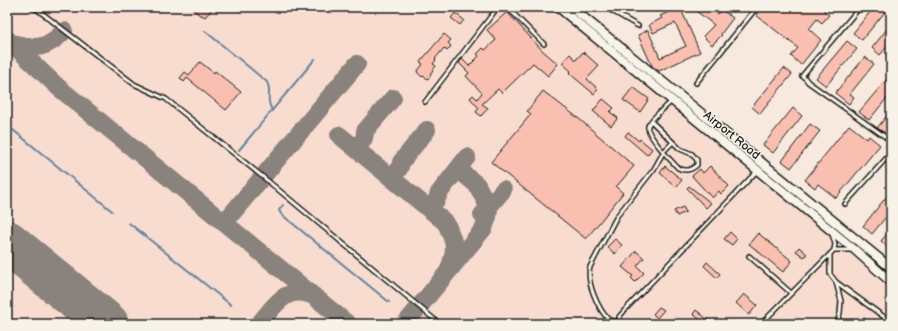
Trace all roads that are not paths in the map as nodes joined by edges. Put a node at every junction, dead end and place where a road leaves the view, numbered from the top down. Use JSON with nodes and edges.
{"nodes":[{"id":1,"x":34,"y":7,"type":"edge"},
{"id":2,"x":498,"y":7,"type":"edge"},
{"id":3,"x":507,"y":7,"type":"edge"},
{"id":4,"x":558,"y":7,"type":"edge"},
{"id":5,"x":572,"y":7,"type":"edge"},
{"id":6,"x":605,"y":7,"type":"edge"},
{"id":7,"x":757,"y":7,"type":"edge"},
{"id":8,"x":860,"y":7,"type":"edge"},
{"id":9,"x":638,"y":26,"type":"dead end"},
{"id":10,"x":544,"y":44,"type":"dead end"},
{"id":11,"x":696,"y":83,"type":"dead end"},
{"id":12,"x":672,"y":101,"type":"junction"},
{"id":13,"x":425,"y":102,"type":"dead end"},
{"id":14,"x":652,"y":122,"type":"junction"},
{"id":15,"x":891,"y":141,"type":"edge"},
{"id":16,"x":673,"y":142,"type":"junction"},
{"id":17,"x":664,"y":152,"type":"junction"},
{"id":18,"x":891,"y":153,"type":"edge"},
{"id":19,"x":758,"y":171,"type":"junction"},
{"id":20,"x":845,"y":204,"type":"dead end"},
{"id":21,"x":831,"y":230,"type":"junction"},
{"id":22,"x":834,"y":250,"type":"junction"},
{"id":23,"x":855,"y":250,"type":"junction"},
{"id":24,"x":830,"y":254,"type":"junction"},
{"id":25,"x":749,"y":256,"type":"dead end"},
{"id":26,"x":891,"y":268,"type":"edge"},
{"id":27,"x":836,"y":282,"type":"junction"},
{"id":28,"x":891,"y":282,"type":"edge"},
{"id":29,"x":791,"y":293,"type":"junction"},
{"id":30,"x":891,"y":322,"type":"edge"},
{"id":31,"x":620,"y":323,"type":"edge"},
{"id":32,"x":440,"y":324,"type":"edge"},
{"id":33,"x":761,"y":324,"type":"edge"},
{"id":34,"x":837,"y":324,"type":"edge"}],
"edges":[{"from":1,"to":32,"type":"lane"},
{"from":2,"to":13,"type":"lane"},
{"from":3,"to":10,"type":"lane"},
{"from":4,"to":12,"type":"main road","name":"Airport Road"},
{"from":5,"to":26,"type":"main road","name":"Airport Road"},
{"from":6,"to":9,"type":"lane"},
{"from":7,"to":11,"type":"lane"},
{"from":8,"to":15,"type":"lane"},
{"from":12,"to":14,"type":"lane"},
{"from":12,"to":19,"type":"main road","name":"Airport Road"},
{"from":14,"to":16,"type":"lane"},
{"from":14,"to":17,"type":"lane"},
{"from":16,"to":17,"type":"lane"},
{"from":16,"to":17,"type":"lane"},
{"from":17,"to":31,"type":"lane"},
{"from":18,"to":20,"type":"lane"},
{"from":19,"to":21,"type":"main road","name":"Airport Road"},
{"from":19,"to":31,"type":"lane"},
{"from":21,"to":22,"type":"lane"},
{"from":21,"to":23,"type":"main road","name":"Airport Road"},
{"from":22,"to":23,"type":"lane"},
{"from":22,"to":24,"type":"lane"},
{"from":23,"to":28,"type":"main road","name":"Airport Road"},
{"from":24,"to":27,"type":"lane"},
{"from":24,"to":29,"type":"lane"},
{"from":25,"to":29,"type":"lane"},
{"from":27,"to":30,"type":"lane"},
{"from":27,"to":34,"type":"lane"},
{"from":29,"to":33,"type":"lane"}]}
